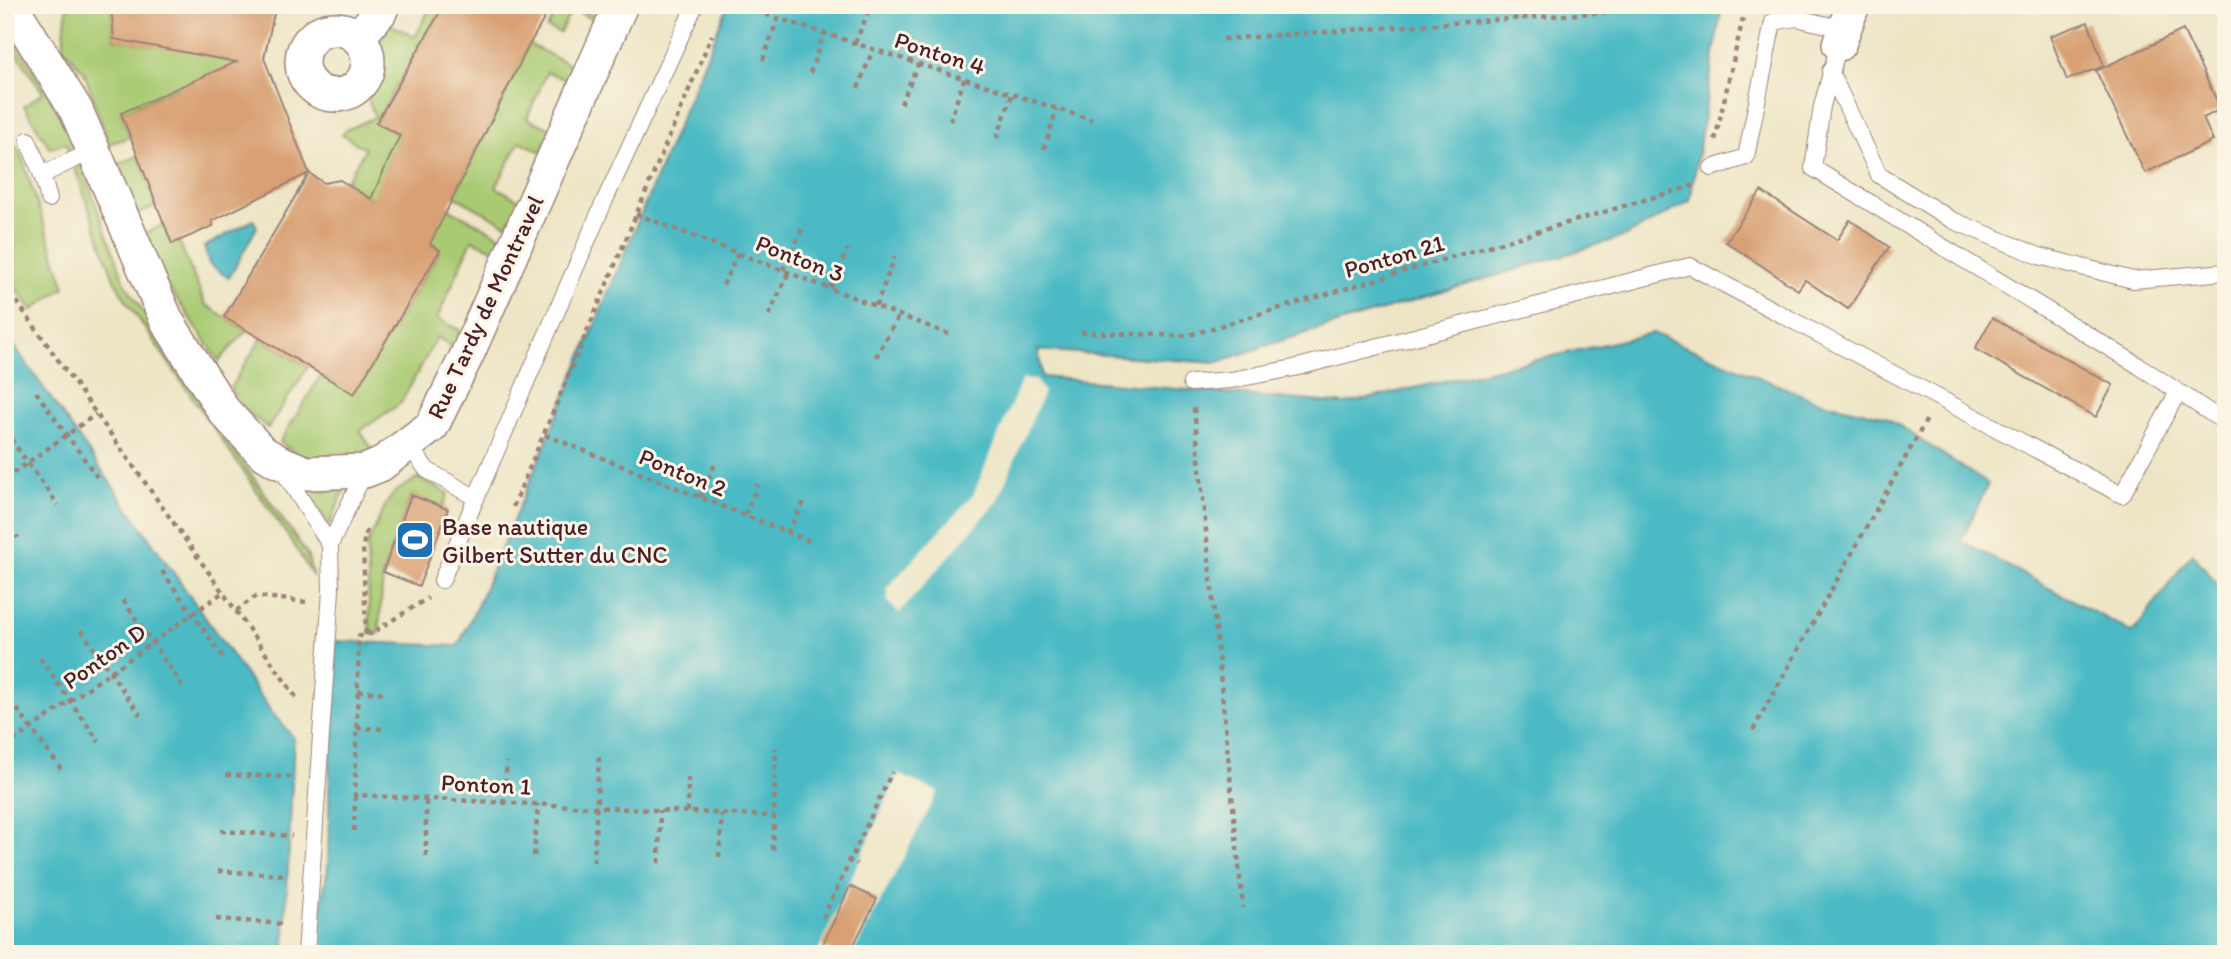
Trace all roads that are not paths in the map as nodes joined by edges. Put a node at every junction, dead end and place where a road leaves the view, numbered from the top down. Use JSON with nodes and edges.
{"nodes":[{"id":1,"x":11,"y":5,"type":"edge"},
{"id":2,"x":383,"y":5,"type":"edge"},
{"id":3,"x":621,"y":5,"type":"edge"},
{"id":4,"x":695,"y":5,"type":"edge"},
{"id":5,"x":1778,"y":5,"type":"edge"},
{"id":6,"x":1773,"y":22,"type":"junction"},
{"id":7,"x":358,"y":37,"type":"dead end"},
{"id":8,"x":1842,"y":37,"type":"edge"},
{"id":9,"x":28,"y":140,"type":"dead end"},
{"id":10,"x":94,"y":149,"type":"junction"},
{"id":11,"x":1712,"y":174,"type":"road end"},
{"id":12,"x":42,"y":175,"type":"junction"},
{"id":13,"x":49,"y":199,"type":"dead end"},
{"id":14,"x":2226,"y":272,"type":"edge"},
{"id":15,"x":1191,"y":383,"type":"road end"},
{"id":16,"x":2178,"y":392,"type":"junction"},
{"id":17,"x":2226,"y":423,"type":"edge"},
{"id":18,"x":408,"y":443,"type":"junction"},
{"id":19,"x":277,"y":461,"type":"junction"},
{"id":20,"x":365,"y":471,"type":"junction"},
{"id":21,"x":476,"y":498,"type":"junction"},
{"id":22,"x":330,"y":545,"type":"junction"},
{"id":23,"x":442,"y":580,"type":"road end"},
{"id":24,"x":306,"y":954,"type":"edge"}],
"edges":[{"from":1,"to":10,"type":"street","name":"Rue Tardy de Montravel"},
{"from":2,"to":7,"type":"street"},
{"from":3,"to":18,"type":"street","name":"Rue Tardy de Montravel"},
{"from":4,"to":21,"type":"lane"},
{"from":5,"to":6,"type":"lane"},
{"from":6,"to":8,"type":"lane"},
{"from":6,"to":11,"type":"lane"},
{"from":8,"to":14,"type":"lane"},
{"from":8,"to":16,"type":"lane"},
{"from":9,"to":12,"type":"lane"},
{"from":10,"to":12,"type":"lane"},
{"from":10,"to":19,"type":"street","name":"Rue Tardy de Montravel"},
{"from":12,"to":13,"type":"lane"},
{"from":15,"to":16,"type":"lane"},
{"from":16,"to":17,"type":"lane"},
{"from":18,"to":20,"type":"street","name":"Rue Tardy de Montravel"},
{"from":18,"to":21,"type":"lane"},
{"from":19,"to":20,"type":"street","name":"Rue Tardy de Montravel"},
{"from":19,"to":22,"type":"lane"},
{"from":20,"to":22,"type":"lane"},
{"from":21,"to":23,"type":"lane"},
{"from":22,"to":24,"type":"lane"}]}
